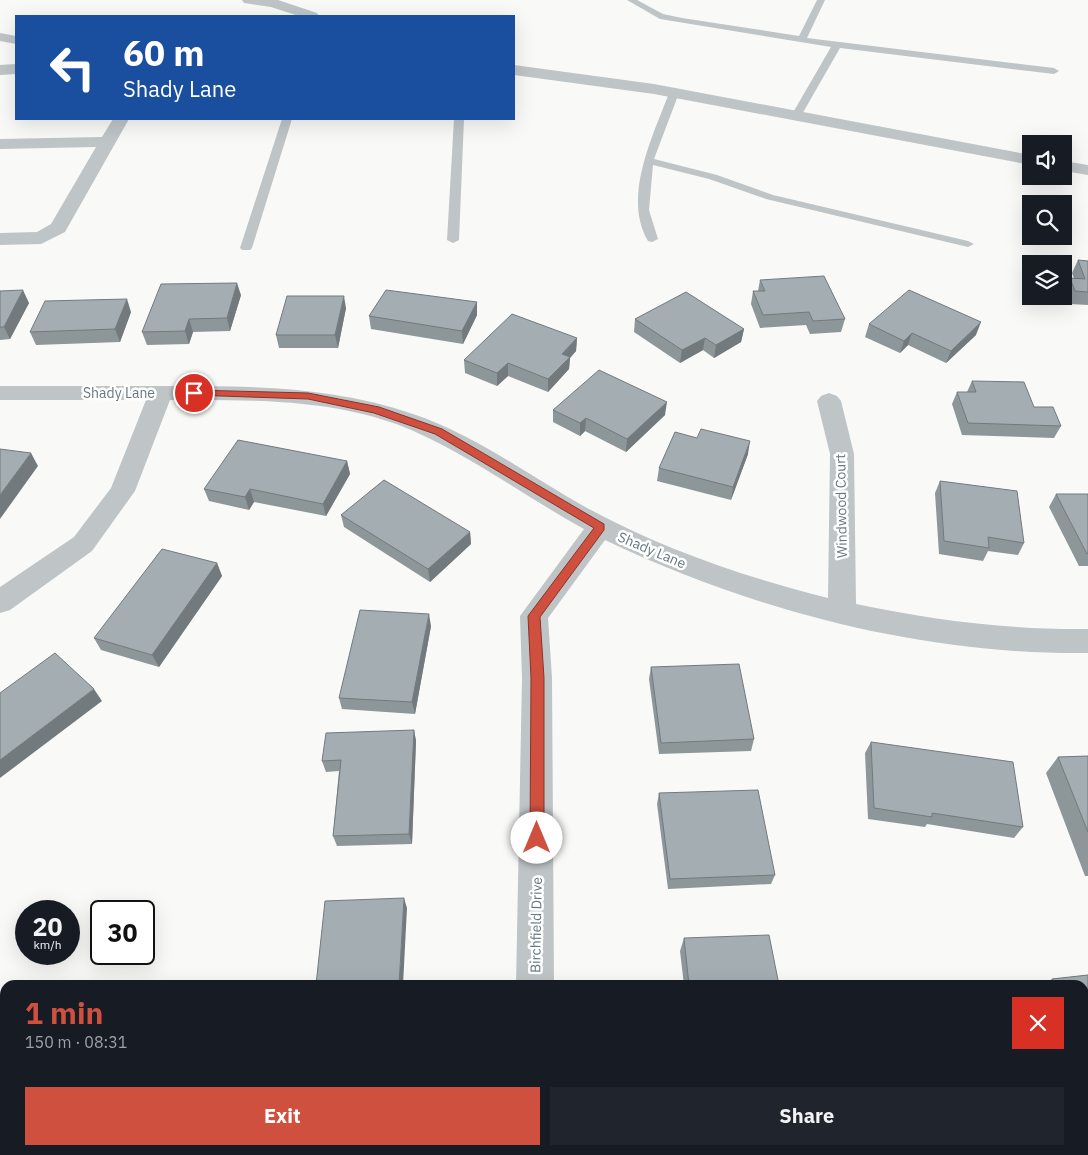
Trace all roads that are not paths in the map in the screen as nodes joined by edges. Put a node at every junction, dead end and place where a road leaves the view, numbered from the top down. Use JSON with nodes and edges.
{"nodes":[{"id":1,"x":249,"y":0,"type":"edge"},
{"id":2,"x":822,"y":0,"type":"edge"},
{"id":3,"x":636,"y":1,"type":"edge"},
{"id":4,"x":309,"y":15,"type":"edge"},
{"id":5,"x":0,"y":37,"type":"edge"},
{"id":6,"x":802,"y":39,"type":"junction"},
{"id":7,"x":15,"y":40,"type":"edge"},
{"id":8,"x":837,"y":45,"type":"junction"},
{"id":9,"x":0,"y":70,"type":"edge"},
{"id":10,"x":15,"y":70,"type":"edge"},
{"id":11,"x":515,"y":70,"type":"edge"},
{"id":12,"x":1054,"y":71,"type":"dead end"},
{"id":13,"x":674,"y":93,"type":"junction"},
{"id":14,"x":796,"y":116,"type":"junction"},
{"id":15,"x":120,"y":120,"type":"edge"},
{"id":16,"x":287,"y":120,"type":"edge"},
{"id":17,"x":459,"y":120,"type":"edge"},
{"id":18,"x":108,"y":142,"type":"junction"},
{"id":19,"x":0,"y":144,"type":"edge"},
{"id":20,"x":1022,"y":158,"type":"edge"},
{"id":21,"x":648,"y":161,"type":"junction"},
{"id":22,"x":1072,"y":167,"type":"edge"},
{"id":23,"x":1088,"y":170,"type":"edge"},
{"id":24,"x":0,"y":239,"type":"edge"},
{"id":25,"x":652,"y":239,"type":"dead end"},
{"id":26,"x":453,"y":240,"type":"dead end"},
{"id":27,"x":968,"y":244,"type":"dead end"},
{"id":28,"x":246,"y":248,"type":"dead end"},
{"id":29,"x":0,"y":393,"type":"edge"},
{"id":30,"x":161,"y":393,"type":"junction"},
{"id":31,"x":829,"y":401,"type":"dead end"},
{"id":32,"x":600,"y":527,"type":"junction"},
{"id":33,"x":0,"y":602,"type":"edge"},
{"id":34,"x":842,"y":612,"type":"junction"},
{"id":35,"x":1088,"y":641,"type":"edge"},
{"id":36,"x":535,"y":980,"type":"edge"}],
"edges":[{"from":1,"to":4,"type":"street"},
{"from":2,"to":6,"type":"lane"},
{"from":3,"to":6,"type":"lane"},
{"from":5,"to":7,"type":"street"},
{"from":6,"to":8,"type":"lane"},
{"from":8,"to":12,"type":"lane"},
{"from":8,"to":14,"type":"lane"},
{"from":9,"to":10,"type":"street"},
{"from":11,"to":13,"type":"street"},
{"from":13,"to":14,"type":"street"},
{"from":13,"to":21,"type":"lane"},
{"from":14,"to":20,"type":"street"},
{"from":15,"to":18,"type":"street"},
{"from":16,"to":28,"type":"lane"},
{"from":17,"to":26,"type":"lane"},
{"from":18,"to":19,"type":"street"},
{"from":18,"to":24,"type":"street"},
{"from":21,"to":25,"type":"lane"},
{"from":21,"to":27,"type":"lane"},
{"from":22,"to":23,"type":"street"},
{"from":29,"to":30,"type":"street","name":"Shady Lane"},
{"from":30,"to":32,"type":"street","name":"Shady Lane"},
{"from":30,"to":33,"type":"street"},
{"from":31,"to":34,"type":"street","name":"Windwood Court"},
{"from":32,"to":34,"type":"street","name":"Shady Lane"},
{"from":32,"to":36,"type":"street","name":"Birchfield Drive"},
{"from":34,"to":35,"type":"street","name":"Shady Lane"}]}
